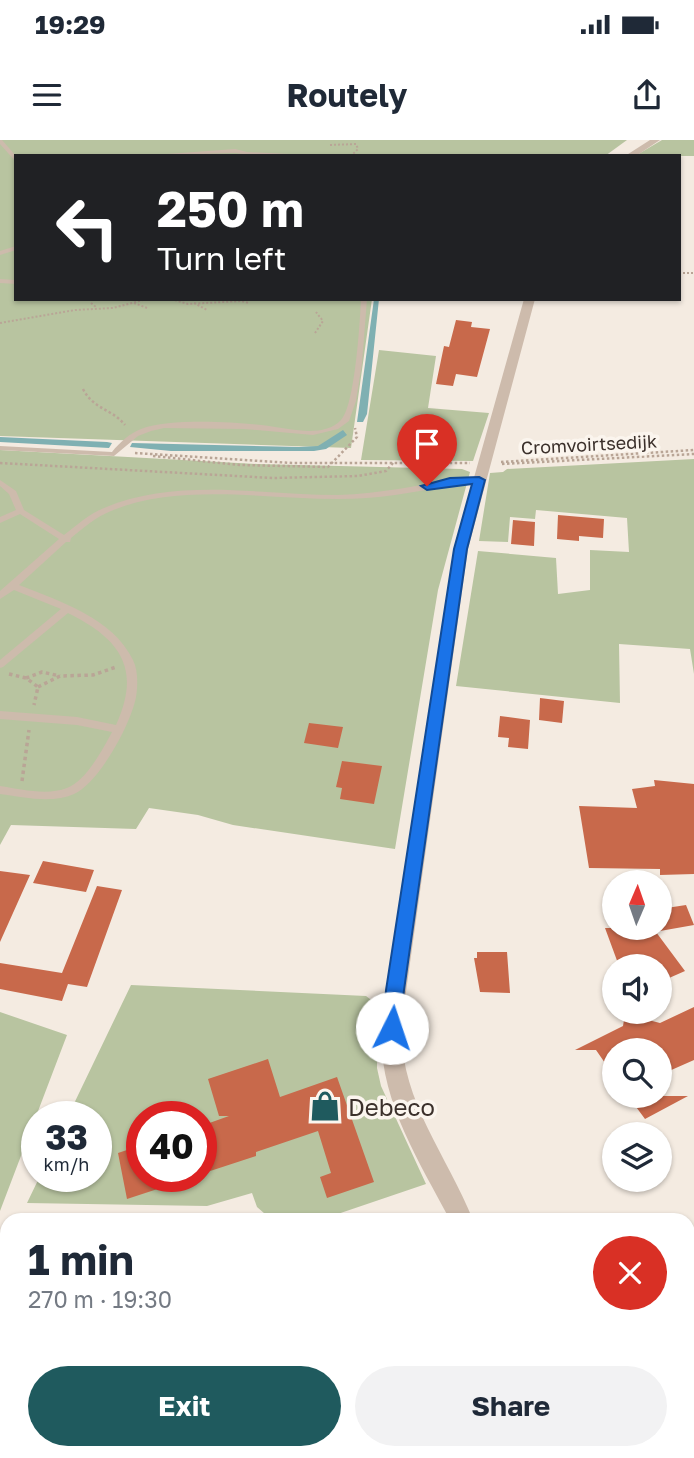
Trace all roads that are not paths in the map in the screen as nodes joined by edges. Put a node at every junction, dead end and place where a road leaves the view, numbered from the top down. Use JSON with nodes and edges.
{"nodes":[{"id":1,"x":656,"y":140,"type":"edge"},
{"id":2,"x":0,"y":141,"type":"edge"},
{"id":3,"x":179,"y":154,"type":"edge"},
{"id":4,"x":242,"y":154,"type":"edge"},
{"id":5,"x":632,"y":154,"type":"edge"},
{"id":6,"x":14,"y":158,"type":"edge"},
{"id":7,"x":363,"y":301,"type":"edge"},
{"id":8,"x":529,"y":301,"type":"edge"},
{"id":9,"x":0,"y":448,"type":"edge"},
{"id":10,"x":482,"y":472,"type":"junction"},
{"id":11,"x":0,"y":482,"type":"edge"},
{"id":12,"x":21,"y":511,"type":"junction"},
{"id":13,"x":0,"y":520,"type":"edge"},
{"id":14,"x":67,"y":540,"type":"junction"},
{"id":15,"x":13,"y":586,"type":"junction"},
{"id":16,"x":0,"y":596,"type":"edge"},
{"id":17,"x":67,"y":609,"type":"junction"},
{"id":18,"x":0,"y":665,"type":"edge"},
{"id":19,"x":0,"y":715,"type":"edge"},
{"id":20,"x":118,"y":729,"type":"junction"},
{"id":21,"x":0,"y":790,"type":"edge"},
{"id":22,"x":459,"y":1213,"type":"edge"}],
"edges":[{"from":1,"to":5,"type":"street"},
{"from":2,"to":6,"type":"lane"},
{"from":3,"to":4,"type":"lane"},
{"from":7,"to":9,"type":"lane"},
{"from":8,"to":10,"type":"street"},
{"from":10,"to":14,"type":"lane"},
{"from":10,"to":22,"type":"street"},
{"from":11,"to":12,"type":"lane"},
{"from":12,"to":13,"type":"lane"},
{"from":12,"to":14,"type":"lane"},
{"from":14,"to":15,"type":"lane"},
{"from":15,"to":16,"type":"lane"},
{"from":15,"to":17,"type":"lane"},
{"from":17,"to":18,"type":"lane"},
{"from":17,"to":20,"type":"lane"},
{"from":19,"to":20,"type":"lane"},
{"from":20,"to":21,"type":"lane"}]}
